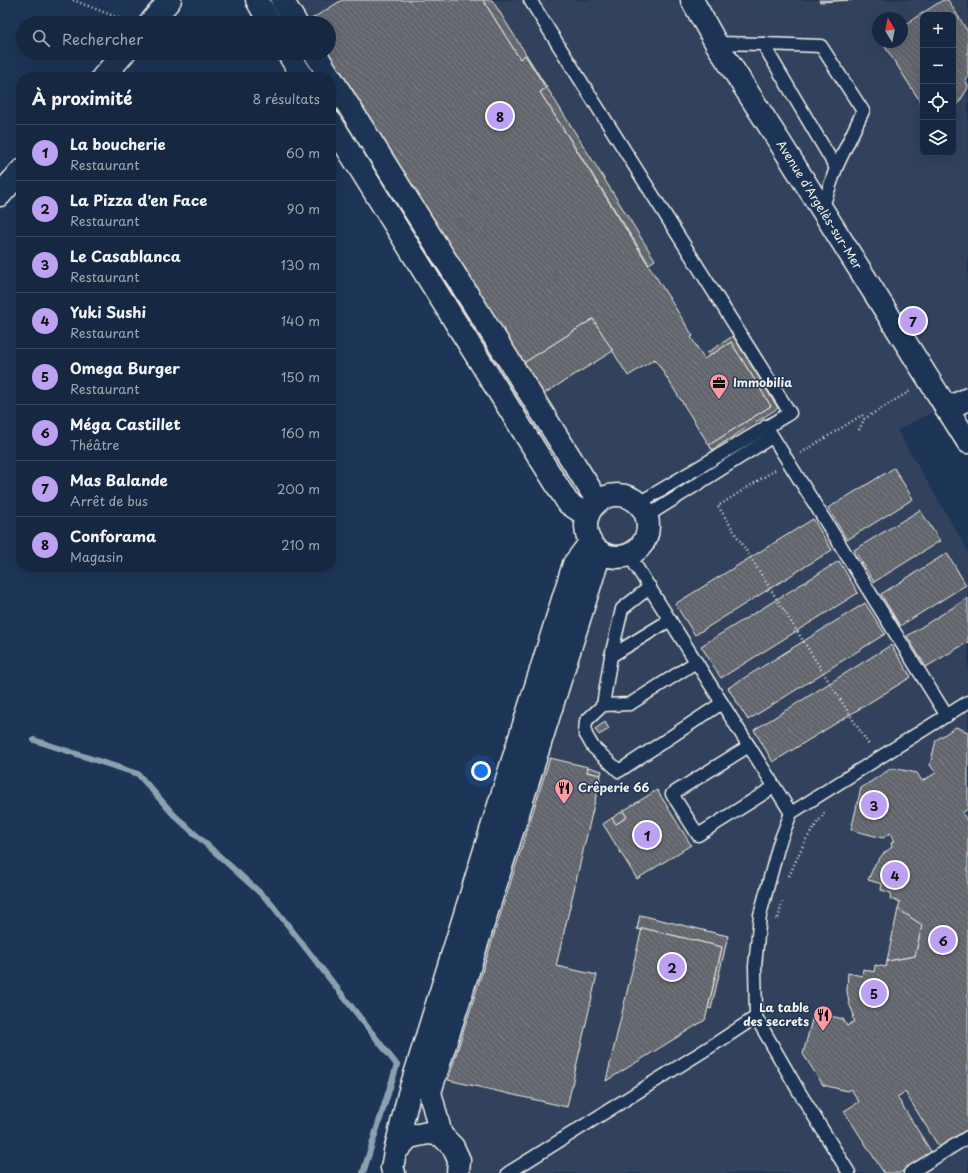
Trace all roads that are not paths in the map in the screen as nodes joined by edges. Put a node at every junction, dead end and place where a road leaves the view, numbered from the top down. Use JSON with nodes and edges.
{"nodes":[{"id":1,"x":170,"y":0,"type":"edge"},
{"id":2,"x":257,"y":0,"type":"edge"},
{"id":3,"x":282,"y":0,"type":"edge"},
{"id":4,"x":530,"y":0,"type":"edge"},
{"id":5,"x":692,"y":0,"type":"edge"},
{"id":6,"x":156,"y":16,"type":"edge"},
{"id":7,"x":266,"y":16,"type":"edge"},
{"id":8,"x":292,"y":16,"type":"edge"},
{"id":9,"x":716,"y":43,"type":"junction"},
{"id":10,"x":763,"y":44,"type":"junction"},
{"id":11,"x":118,"y":60,"type":"edge"},
{"id":12,"x":292,"y":60,"type":"edge"},
{"id":13,"x":319,"y":60,"type":"edge"},
{"id":14,"x":107,"y":72,"type":"edge"},
{"id":15,"x":300,"y":72,"type":"edge"},
{"id":16,"x":327,"y":72,"type":"edge"},
{"id":17,"x":336,"y":86,"type":"edge"},
{"id":18,"x":336,"y":130,"type":"edge"},
{"id":19,"x":836,"y":168,"type":"junction"},
{"id":20,"x":16,"y":177,"type":"edge"},
{"id":21,"x":0,"y":195,"type":"edge"},
{"id":22,"x":822,"y":209,"type":"junction"},
{"id":23,"x":968,"y":399,"type":"edge"},
{"id":24,"x":946,"y":409,"type":"junction"},
{"id":25,"x":769,"y":432,"type":"junction"},
{"id":26,"x":968,"y":442,"type":"edge"},
{"id":27,"x":592,"y":508,"type":"junction"},
{"id":28,"x":643,"y":510,"type":"junction"},
{"id":29,"x":595,"y":548,"type":"junction"},
{"id":30,"x":629,"y":555,"type":"junction"},
{"id":31,"x":650,"y":587,"type":"junction"},
{"id":32,"x":670,"y":620,"type":"junction"},
{"id":33,"x":611,"y":656,"type":"junction"},
{"id":34,"x":696,"y":662,"type":"junction"},
{"id":35,"x":722,"y":702,"type":"junction"},
{"id":36,"x":968,"y":702,"type":"edge"},
{"id":37,"x":603,"y":705,"type":"junction"},
{"id":38,"x":947,"y":716,"type":"junction"},
{"id":39,"x":749,"y":746,"type":"junction"},
{"id":40,"x":774,"y":787,"type":"junction"},
{"id":41,"x":791,"y":813,"type":"junction"},
{"id":42,"x":756,"y":1017,"type":"junction"},
{"id":43,"x":441,"y":1135,"type":"junction"},
{"id":44,"x":968,"y":1137,"type":"edge"},
{"id":45,"x":394,"y":1162,"type":"edge"},
{"id":46,"x":458,"y":1173,"type":"edge"},
{"id":47,"x":508,"y":1173,"type":"edge"},
{"id":48,"x":849,"y":1173,"type":"edge"},
{"id":49,"x":910,"y":1173,"type":"edge"}],
"edges":[{"from":1,"to":6,"type":"street"},
{"from":2,"to":7,"type":"street"},
{"from":3,"to":8,"type":"street"},
{"from":4,"to":25,"type":"lane"},
{"from":5,"to":9,"type":"street","name":"Avenue d'Argelès-sur-Mer"},
{"from":9,"to":10,"type":"lane"},
{"from":9,"to":22,"type":"street","name":"Avenue d'Argelès-sur-Mer"},
{"from":10,"to":19,"type":"lane"},
{"from":10,"to":19,"type":"lane"},
{"from":11,"to":14,"type":"street"},
{"from":12,"to":15,"type":"street"},
{"from":13,"to":16,"type":"street"},
{"from":17,"to":27,"type":"street"},
{"from":18,"to":27,"type":"street"},
{"from":19,"to":22,"type":"lane"},
{"from":20,"to":21,"type":"street"},
{"from":22,"to":24,"type":"street","name":"Avenue d'Argelès-sur-Mer"},
{"from":23,"to":24,"type":"street"},
{"from":24,"to":26,"type":"street","name":"Avenue d'Argelès-sur-Mer"},
{"from":25,"to":28,"type":"lane"},
{"from":25,"to":38,"type":"lane"},
{"from":27,"to":28,"type":"street"},
{"from":27,"to":29,"type":"street"},
{"from":28,"to":30,"type":"street"},
{"from":29,"to":30,"type":"street"},
{"from":29,"to":43,"type":"street"},
{"from":29,"to":45,"type":"street"},
{"from":30,"to":31,"type":"lane"},
{"from":31,"to":32,"type":"lane"},
{"from":31,"to":33,"type":"lane"},
{"from":32,"to":33,"type":"lane"},
{"from":32,"to":34,"type":"lane"},
{"from":33,"to":37,"type":"lane"},
{"from":34,"to":35,"type":"lane"},
{"from":34,"to":37,"type":"lane"},
{"from":35,"to":37,"type":"lane"},
{"from":35,"to":39,"type":"lane"},
{"from":36,"to":38,"type":"lane"},
{"from":38,"to":41,"type":"lane"},
{"from":39,"to":40,"type":"lane"},
{"from":39,"to":40,"type":"lane"},
{"from":40,"to":41,"type":"lane"},
{"from":41,"to":42,"type":"lane"},
{"from":42,"to":47,"type":"lane"},
{"from":42,"to":48,"type":"lane"},
{"from":43,"to":45,"type":"street"},
{"from":43,"to":46,"type":"street"},
{"from":44,"to":49,"type":"lane"}]}
